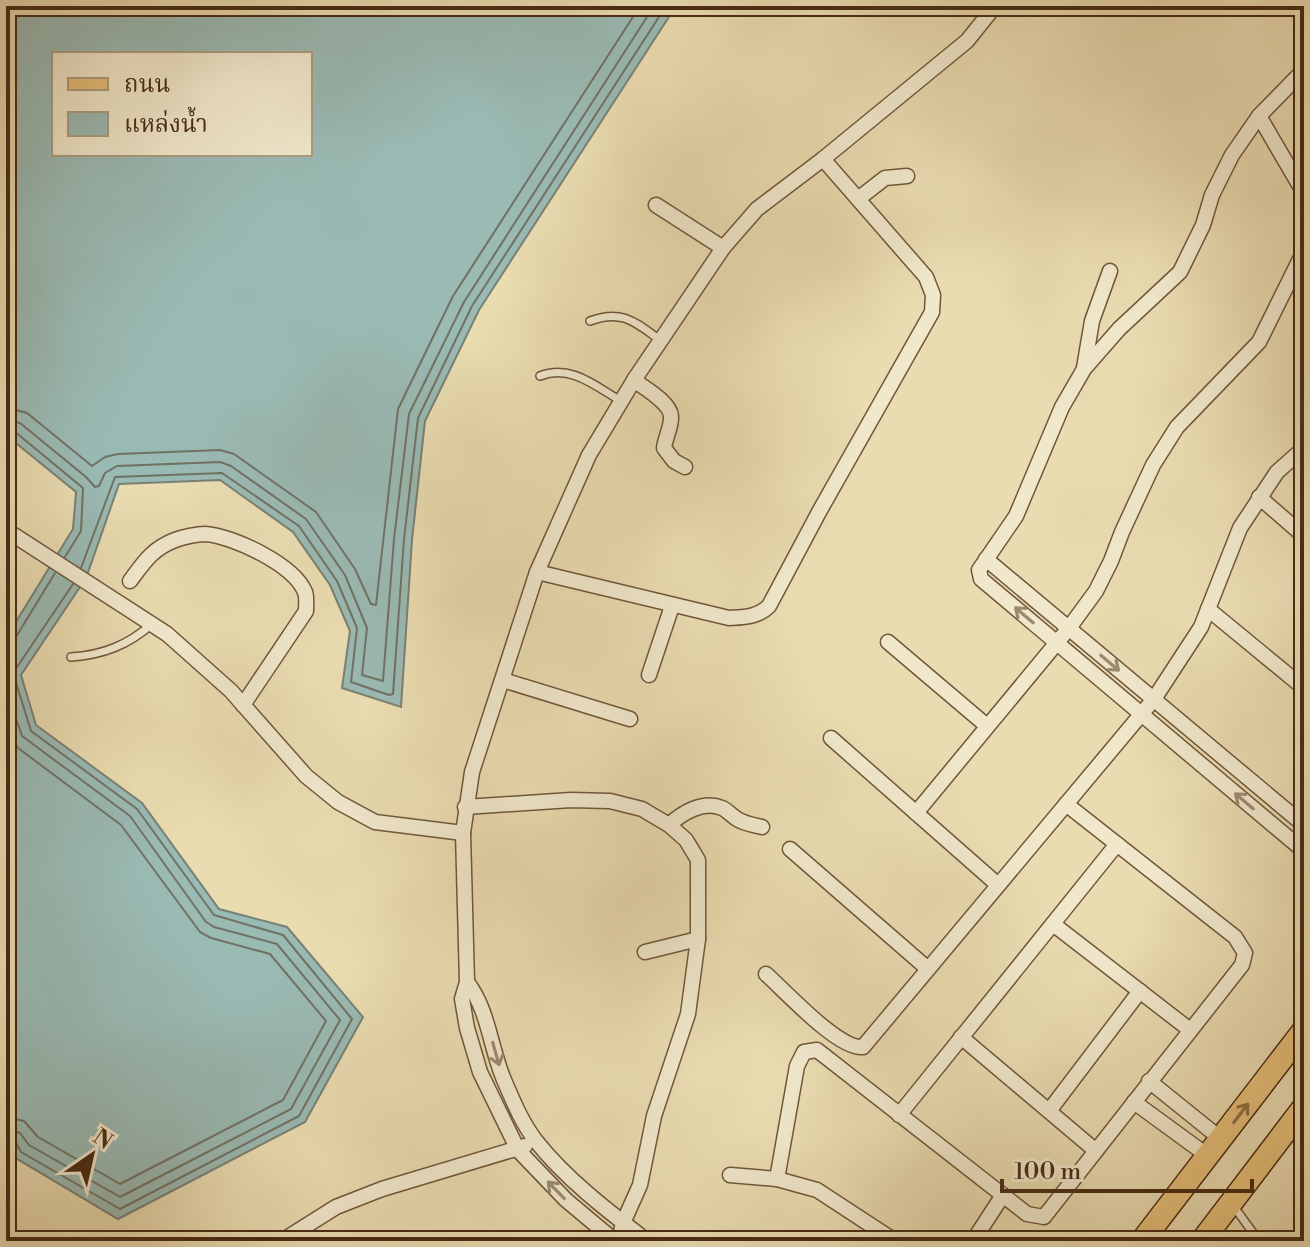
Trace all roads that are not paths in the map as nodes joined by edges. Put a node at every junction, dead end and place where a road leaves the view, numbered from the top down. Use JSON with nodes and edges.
{"nodes":[{"id":1,"x":995,"y":6,"type":"edge"},
{"id":2,"x":1304,"y":70,"type":"edge"},
{"id":3,"x":1259,"y":116,"type":"junction"},
{"id":4,"x":823,"y":159,"type":"junction"},
{"id":5,"x":907,"y":176,"type":"dead end"},
{"id":6,"x":1304,"y":193,"type":"edge"},
{"id":7,"x":858,"y":199,"type":"junction"},
{"id":8,"x":656,"y":205,"type":"dead end"},
{"id":9,"x":723,"y":248,"type":"junction"},
{"id":10,"x":1304,"y":251,"type":"edge"},
{"id":11,"x":1110,"y":271,"type":"dead end"},
{"id":12,"x":590,"y":321,"type":"dead end"},
{"id":13,"x":662,"y":341,"type":"junction"},
{"id":14,"x":1084,"y":369,"type":"junction"},
{"id":15,"x":540,"y":376,"type":"dead end"},
{"id":16,"x":634,"y":380,"type":"junction"},
{"id":17,"x":621,"y":401,"type":"junction"},
{"id":18,"x":1304,"y":448,"type":"edge"},
{"id":19,"x":685,"y":467,"type":"dead end"},
{"id":20,"x":1259,"y":497,"type":"junction"},
{"id":21,"x":6,"y":530,"type":"edge"},
{"id":22,"x":1304,"y":536,"type":"edge"},
{"id":23,"x":982,"y":564,"type":"junction"},
{"id":24,"x":537,"y":572,"type":"junction"},
{"id":25,"x":130,"y":581,"type":"dead end"},
{"id":26,"x":672,"y":606,"type":"junction"},
{"id":27,"x":1208,"y":609,"type":"junction"},
{"id":28,"x":152,"y":624,"type":"junction"},
{"id":29,"x":1069,"y":628,"type":"junction"},
{"id":30,"x":1056,"y":641,"type":"junction"},
{"id":31,"x":888,"y":642,"type":"dead end"},
{"id":32,"x":71,"y":657,"type":"dead end"},
{"id":33,"x":649,"y":675,"type":"dead end"},
{"id":34,"x":503,"y":680,"type":"junction"},
{"id":35,"x":1304,"y":688,"type":"edge"},
{"id":36,"x":1154,"y":699,"type":"junction"},
{"id":37,"x":243,"y":705,"type":"junction"},
{"id":38,"x":1140,"y":714,"type":"junction"},
{"id":39,"x":630,"y":719,"type":"dead end"},
{"id":40,"x":987,"y":726,"type":"junction"},
{"id":41,"x":831,"y":738,"type":"dead end"},
{"id":42,"x":1066,"y":804,"type":"junction"},
{"id":43,"x":465,"y":807,"type":"junction"},
{"id":44,"x":916,"y":813,"type":"junction"},
{"id":45,"x":669,"y":825,"type":"junction"},
{"id":46,"x":1304,"y":825,"type":"edge"},
{"id":47,"x":762,"y":827,"type":"dead end"},
{"id":48,"x":463,"y":833,"type":"junction"},
{"id":49,"x":1117,"y":844,"type":"junction"},
{"id":50,"x":790,"y":849,"type":"dead end"},
{"id":51,"x":1304,"y":851,"type":"edge"},
{"id":52,"x":998,"y":885,"type":"junction"},
{"id":53,"x":1053,"y":924,"type":"junction"},
{"id":54,"x":698,"y":939,"type":"junction"},
{"id":55,"x":645,"y":952,"type":"dead end"},
{"id":56,"x":928,"y":969,"type":"junction"},
{"id":57,"x":766,"y":974,"type":"dead end"},
{"id":58,"x":467,"y":982,"type":"junction"},
{"id":59,"x":1140,"y":991,"type":"junction"},
{"id":60,"x":1190,"y":1030,"type":"junction"},
{"id":61,"x":1304,"y":1030,"type":"edge"},
{"id":62,"x":961,"y":1037,"type":"junction"},
{"id":63,"x":1149,"y":1081,"type":"junction"},
{"id":64,"x":1134,"y":1102,"type":"junction"},
{"id":65,"x":1304,"y":1107,"type":"edge"},
{"id":66,"x":1049,"y":1111,"type":"junction"},
{"id":67,"x":899,"y":1115,"type":"junction"},
{"id":68,"x":536,"y":1141,"type":"junction"},
{"id":69,"x":1214,"y":1148,"type":"junction"},
{"id":70,"x":518,"y":1150,"type":"junction"},
{"id":71,"x":1096,"y":1151,"type":"junction"},
{"id":72,"x":730,"y":1175,"type":"dead end"},
{"id":73,"x":777,"y":1179,"type":"junction"},
{"id":74,"x":1003,"y":1195,"type":"junction"},
{"id":75,"x":1231,"y":1203,"type":"junction"},
{"id":76,"x":623,"y":1223,"type":"junction"},
{"id":77,"x":282,"y":1241,"type":"edge"},
{"id":78,"x":617,"y":1241,"type":"edge"},
{"id":79,"x":647,"y":1241,"type":"edge"},
{"id":80,"x":895,"y":1241,"type":"edge"},
{"id":81,"x":973,"y":1241,"type":"edge"},
{"id":82,"x":1142,"y":1241,"type":"edge"},
{"id":83,"x":1202,"y":1241,"type":"edge"},
{"id":84,"x":1259,"y":1241,"type":"edge"}],
"edges":[{"from":1,"to":4,"type":"street"},
{"from":2,"to":3,"type":"street"},
{"from":3,"to":6,"type":"street"},
{"from":3,"to":14,"type":"street"},
{"from":4,"to":7,"type":"street"},
{"from":4,"to":9,"type":"street"},
{"from":5,"to":7,"type":"street"},
{"from":7,"to":26,"type":"street"},
{"from":8,"to":9,"type":"street"},
{"from":9,"to":13,"type":"street"},
{"from":10,"to":29,"type":"street"},
{"from":11,"to":14,"type":"street"},
{"from":12,"to":13,"type":"lane"},
{"from":13,"to":16,"type":"street"},
{"from":14,"to":23,"type":"street"},
{"from":15,"to":17,"type":"lane"},
{"from":16,"to":17,"type":"street"},
{"from":16,"to":19,"type":"street"},
{"from":17,"to":24,"type":"street"},
{"from":18,"to":20,"type":"street"},
{"from":20,"to":22,"type":"street"},
{"from":20,"to":27,"type":"street"},
{"from":21,"to":28,"type":"street"},
{"from":23,"to":29,"type":"street"},
{"from":30,"to":23,"type":"street","one_way":true},
{"from":24,"to":26,"type":"street"},
{"from":24,"to":34,"type":"street"},
{"from":25,"to":37,"type":"street"},
{"from":26,"to":33,"type":"street"},
{"from":27,"to":35,"type":"street"},
{"from":27,"to":36,"type":"street"},
{"from":28,"to":32,"type":"lane"},
{"from":28,"to":37,"type":"street"},
{"from":29,"to":30,"type":"street"},
{"from":29,"to":36,"type":"street","one_way":true},
{"from":30,"to":38,"type":"street"},
{"from":30,"to":40,"type":"street"},
{"from":31,"to":40,"type":"street"},
{"from":34,"to":39,"type":"street"},
{"from":34,"to":43,"type":"street"},
{"from":36,"to":38,"type":"street"},
{"from":36,"to":46,"type":"street"},
{"from":37,"to":48,"type":"street"},
{"from":38,"to":42,"type":"street"},
{"from":51,"to":38,"type":"street","one_way":true},
{"from":40,"to":44,"type":"street"},
{"from":41,"to":44,"type":"street"},
{"from":42,"to":49,"type":"street"},
{"from":42,"to":52,"type":"street"},
{"from":43,"to":45,"type":"street"},
{"from":43,"to":48,"type":"street"},
{"from":44,"to":52,"type":"street"},
{"from":45,"to":47,"type":"street"},
{"from":45,"to":54,"type":"street"},
{"from":48,"to":58,"type":"street"},
{"from":49,"to":53,"type":"street"},
{"from":49,"to":60,"type":"street"},
{"from":50,"to":56,"type":"street"},
{"from":52,"to":56,"type":"street"},
{"from":53,"to":59,"type":"street"},
{"from":53,"to":62,"type":"street"},
{"from":54,"to":55,"type":"street"},
{"from":54,"to":76,"type":"street"},
{"from":56,"to":57,"type":"street"},
{"from":58,"to":68,"type":"street","one_way":true},
{"from":58,"to":70,"type":"street"},
{"from":59,"to":60,"type":"street"},
{"from":59,"to":66,"type":"street"},
{"from":60,"to":63,"type":"street"},
{"from":69,"to":61,"type":"main road","one_way":true},
{"from":62,"to":66,"type":"street"},
{"from":62,"to":67,"type":"street"},
{"from":63,"to":64,"type":"street"},
{"from":63,"to":69,"type":"street"},
{"from":64,"to":69,"type":"street"},
{"from":64,"to":71,"type":"street"},
{"from":65,"to":75,"type":"main road"},
{"from":66,"to":71,"type":"street"},
{"from":67,"to":73,"type":"street"},
{"from":67,"to":74,"type":"street"},
{"from":68,"to":70,"type":"street"},
{"from":68,"to":76,"type":"street"},
{"from":69,"to":82,"type":"main road"},
{"from":70,"to":77,"type":"street"},
{"from":78,"to":70,"type":"street","one_way":true},
{"from":71,"to":74,"type":"street"},
{"from":72,"to":73,"type":"street"},
{"from":73,"to":80,"type":"street"},
{"from":74,"to":81,"type":"street"},
{"from":75,"to":83,"type":"main road"},
{"from":75,"to":84,"type":"lane"},
{"from":76,"to":78,"type":"street"},
{"from":76,"to":79,"type":"street"}]}
